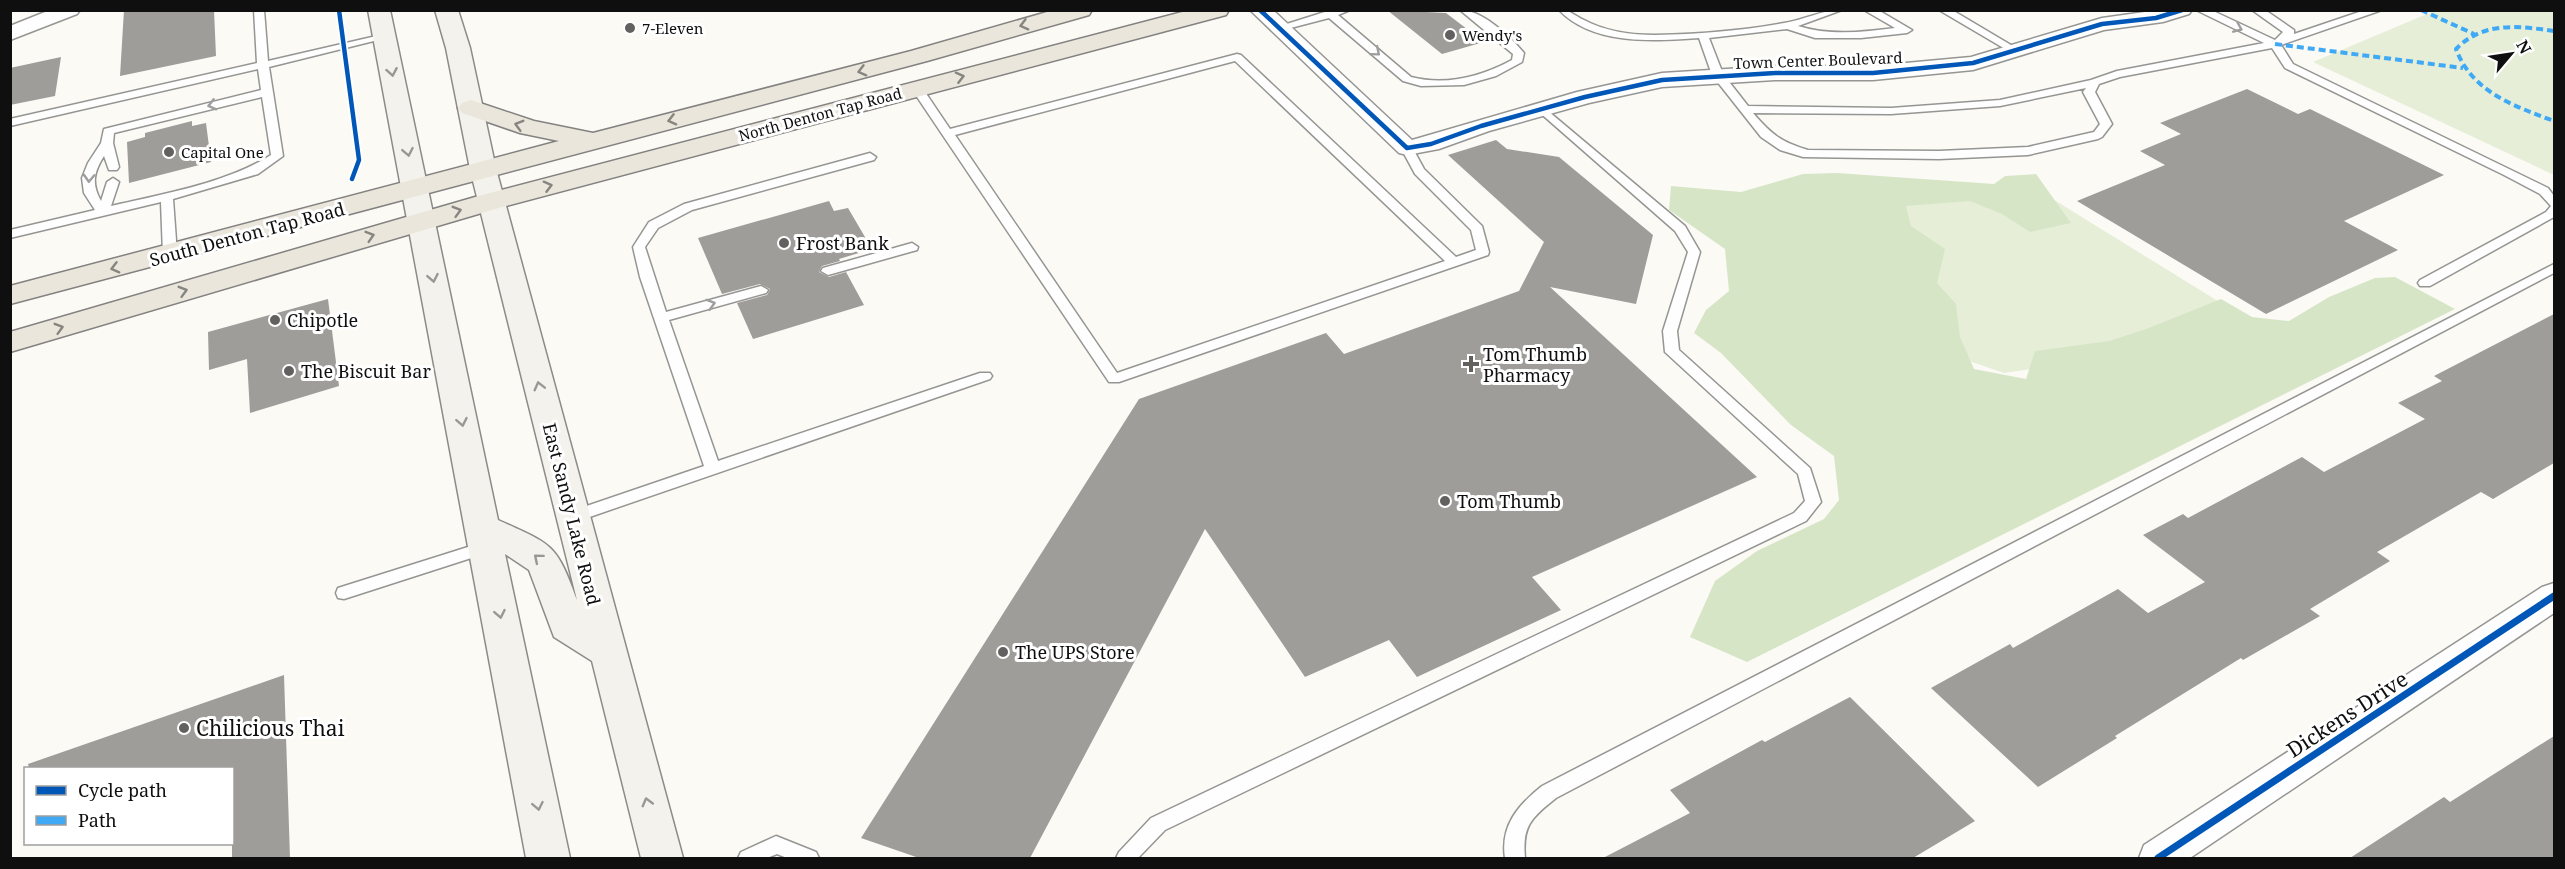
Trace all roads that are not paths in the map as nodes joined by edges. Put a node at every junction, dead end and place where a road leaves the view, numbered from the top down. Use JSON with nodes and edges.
{"nodes":[{"id":1,"x":70,"y":10,"type":"edge"},
{"id":2,"x":259,"y":10,"type":"edge"},
{"id":3,"x":379,"y":10,"type":"edge"},
{"id":4,"x":446,"y":10,"type":"edge"},
{"id":5,"x":1081,"y":10,"type":"edge"},
{"id":6,"x":1164,"y":10,"type":"edge"},
{"id":7,"x":1218,"y":10,"type":"edge"},
{"id":8,"x":1260,"y":10,"type":"edge"},
{"id":9,"x":1345,"y":10,"type":"edge"},
{"id":10,"x":1465,"y":10,"type":"edge"},
{"id":11,"x":1564,"y":10,"type":"edge"},
{"id":12,"x":1837,"y":10,"type":"edge"},
{"id":13,"x":1869,"y":10,"type":"edge"},
{"id":14,"x":1944,"y":10,"type":"edge"},
{"id":15,"x":2182,"y":10,"type":"edge"},
{"id":16,"x":2201,"y":10,"type":"edge"},
{"id":17,"x":2257,"y":10,"type":"edge"},
{"id":18,"x":2377,"y":10,"type":"edge"},
{"id":19,"x":1332,"y":14,"type":"junction"},
{"id":20,"x":2107,"y":17,"type":"edge"},
{"id":21,"x":1788,"y":26,"type":"junction"},
{"id":22,"x":1279,"y":28,"type":"junction"},
{"id":23,"x":10,"y":34,"type":"edge"},
{"id":24,"x":1703,"y":35,"type":"junction"},
{"id":25,"x":385,"y":38,"type":"junction"},
{"id":26,"x":2275,"y":44,"type":"junction"},
{"id":27,"x":2016,"y":51,"type":"junction"},
{"id":28,"x":1029,"y":59,"type":"junction"},
{"id":29,"x":263,"y":65,"type":"junction"},
{"id":30,"x":1718,"y":75,"type":"junction"},
{"id":31,"x":2094,"y":83,"type":"junction"},
{"id":32,"x":917,"y":88,"type":"junction"},
{"id":33,"x":269,"y":92,"type":"junction"},
{"id":34,"x":471,"y":108,"type":"junction"},
{"id":35,"x":1542,"y":109,"type":"junction"},
{"id":36,"x":1744,"y":109,"type":"junction"},
{"id":37,"x":10,"y":123,"type":"edge"},
{"id":38,"x":948,"y":133,"type":"junction"},
{"id":39,"x":597,"y":140,"type":"junction"},
{"id":40,"x":106,"y":143,"type":"junction"},
{"id":41,"x":1407,"y":148,"type":"junction"},
{"id":42,"x":870,"y":157,"type":"dead end"},
{"id":43,"x":113,"y":167,"type":"dead end"},
{"id":44,"x":483,"y":169,"type":"junction"},
{"id":45,"x":113,"y":182,"type":"dead end"},
{"id":46,"x":415,"y":188,"type":"junction"},
{"id":47,"x":167,"y":197,"type":"junction"},
{"id":48,"x":492,"y":201,"type":"junction"},
{"id":49,"x":2554,"y":203,"type":"edge"},
{"id":50,"x":2554,"y":209,"type":"edge"},
{"id":51,"x":103,"y":213,"type":"junction"},
{"id":52,"x":422,"y":221,"type":"junction"},
{"id":53,"x":10,"y":234,"type":"edge"},
{"id":54,"x":912,"y":247,"type":"dead end"},
{"id":55,"x":170,"y":254,"type":"junction"},
{"id":56,"x":1455,"y":262,"type":"junction"},
{"id":57,"x":2554,"y":267,"type":"edge"},
{"id":58,"x":828,"y":271,"type":"dead end"},
{"id":59,"x":2425,"y":283,"type":"dead end"},
{"id":60,"x":761,"y":290,"type":"dead end"},
{"id":61,"x":10,"y":295,"type":"edge"},
{"id":62,"x":661,"y":318,"type":"junction"},
{"id":63,"x":10,"y":342,"type":"edge"},
{"id":64,"x":985,"y":376,"type":"dead end"},
{"id":65,"x":713,"y":469,"type":"junction"},
{"id":66,"x":572,"y":517,"type":"junction"},
{"id":67,"x":485,"y":537,"type":"junction"},
{"id":68,"x":344,"y":593,"type":"dead end"},
{"id":69,"x":2554,"y":596,"type":"edge"},
{"id":70,"x":606,"y":651,"type":"junction"},
{"id":71,"x":548,"y":858,"type":"edge"},
{"id":72,"x":663,"y":858,"type":"edge"},
{"id":73,"x":748,"y":858,"type":"edge"},
{"id":74,"x":809,"y":858,"type":"edge"},
{"id":75,"x":1126,"y":858,"type":"edge"},
{"id":76,"x":1515,"y":858,"type":"edge"},
{"id":77,"x":2158,"y":858,"type":"edge"}],
"edges":[{"from":1,"to":23,"type":"street"},
{"from":2,"to":29,"type":"lane"},
{"from":3,"to":25,"type":"main road"},
{"from":4,"to":34,"type":"main road","name":"East Sandy Lake Road"},
{"from":5,"to":39,"type":"main road","name":"North Denton Tap Road","one_way":true},
{"from":6,"to":28,"type":"main road"},
{"from":7,"to":28,"type":"main road","name":"North Denton Tap Road"},
{"from":8,"to":22,"type":"street"},
{"from":9,"to":19,"type":"lane"},
{"from":19,"to":10,"type":"lane","one_way":true},
{"from":11,"to":24,"type":"lane"},
{"from":12,"to":21,"type":"lane"},
{"from":13,"to":21,"type":"lane"},
{"from":14,"to":27,"type":"lane"},
{"from":15,"to":20,"type":"street","name":"Town Center Boulevard"},
{"from":16,"to":26,"type":"lane","one_way":true},
{"from":17,"to":26,"type":"lane"},
{"from":18,"to":26,"type":"lane"},
{"from":19,"to":22,"type":"lane"},
{"from":20,"to":27,"type":"street","name":"Town Center Boulevard"},
{"from":21,"to":24,"type":"lane"},
{"from":22,"to":41,"type":"street"},
{"from":24,"to":30,"type":"lane"},
{"from":25,"to":29,"type":"lane"},
{"from":25,"to":46,"type":"main road","one_way":true},
{"from":26,"to":31,"type":"lane"},
{"from":26,"to":49,"type":"lane"},
{"from":27,"to":30,"type":"street","name":"Town Center Boulevard"},
{"from":32,"to":28,"type":"main road","name":"North Denton Tap Road","one_way":true},
{"from":29,"to":33,"type":"lane"},
{"from":29,"to":37,"type":"lane"},
{"from":30,"to":35,"type":"street","name":"Town Center Boulevard"},
{"from":30,"to":36,"type":"lane"},
{"from":31,"to":36,"type":"lane"},
{"from":31,"to":36,"type":"lane"},
{"from":32,"to":38,"type":"lane"},
{"from":48,"to":32,"type":"main road","name":"North Denton Tap Road","one_way":true},
{"from":33,"to":40,"type":"lane","one_way":true},
{"from":33,"to":47,"type":"lane"},
{"from":39,"to":34,"type":"main road","one_way":true},
{"from":34,"to":44,"type":"main road","name":"East Sandy Lake Road"},
{"from":35,"to":41,"type":"street","name":"Town Center Boulevard"},
{"from":35,"to":75,"type":"lane"},
{"from":38,"to":56,"type":"lane"},
{"from":38,"to":56,"type":"lane"},
{"from":39,"to":44,"type":"main road","name":"North Denton Tap Road"},
{"from":40,"to":43,"type":"lane"},
{"from":40,"to":51,"type":"lane","one_way":true},
{"from":41,"to":56,"type":"lane"},
{"from":42,"to":62,"type":"lane"},
{"from":44,"to":46,"type":"main road","name":"South Denton Tap Road"},
{"from":44,"to":48,"type":"main road","name":"East Sandy Lake Road"},
{"from":45,"to":51,"type":"lane"},
{"from":46,"to":52,"type":"main road"},
{"from":46,"to":55,"type":"main road","name":"South Denton Tap Road"},
{"from":47,"to":51,"type":"lane"},
{"from":47,"to":55,"type":"lane"},
{"from":52,"to":48,"type":"main road","name":"North Denton Tap Road","one_way":true},
{"from":66,"to":48,"type":"main road","name":"East Sandy Lake Road","one_way":true},
{"from":50,"to":59,"type":"lane"},
{"from":51,"to":53,"type":"lane"},
{"from":63,"to":52,"type":"main road","name":"South Denton Tap Road","one_way":true},
{"from":52,"to":67,"type":"main road","one_way":true},
{"from":54,"to":58,"type":"lane"},
{"from":55,"to":61,"type":"main road","name":"South Denton Tap Road","one_way":true},
{"from":57,"to":76,"type":"lane"},
{"from":62,"to":60,"type":"lane","one_way":true},
{"from":62,"to":65,"type":"lane"},
{"from":64,"to":65,"type":"lane"},
{"from":65,"to":66,"type":"lane"},
{"from":66,"to":70,"type":"main road","name":"East Sandy Lake Road"},
{"from":67,"to":68,"type":"lane"},
{"from":70,"to":67,"type":"main road","one_way":true},
{"from":67,"to":71,"type":"main road","one_way":true},
{"from":69,"to":77,"type":"street","name":"Dickens Drive"},
{"from":72,"to":70,"type":"main road","name":"East Sandy Lake Road","one_way":true},
{"from":73,"to":74,"type":"lane"}]}
